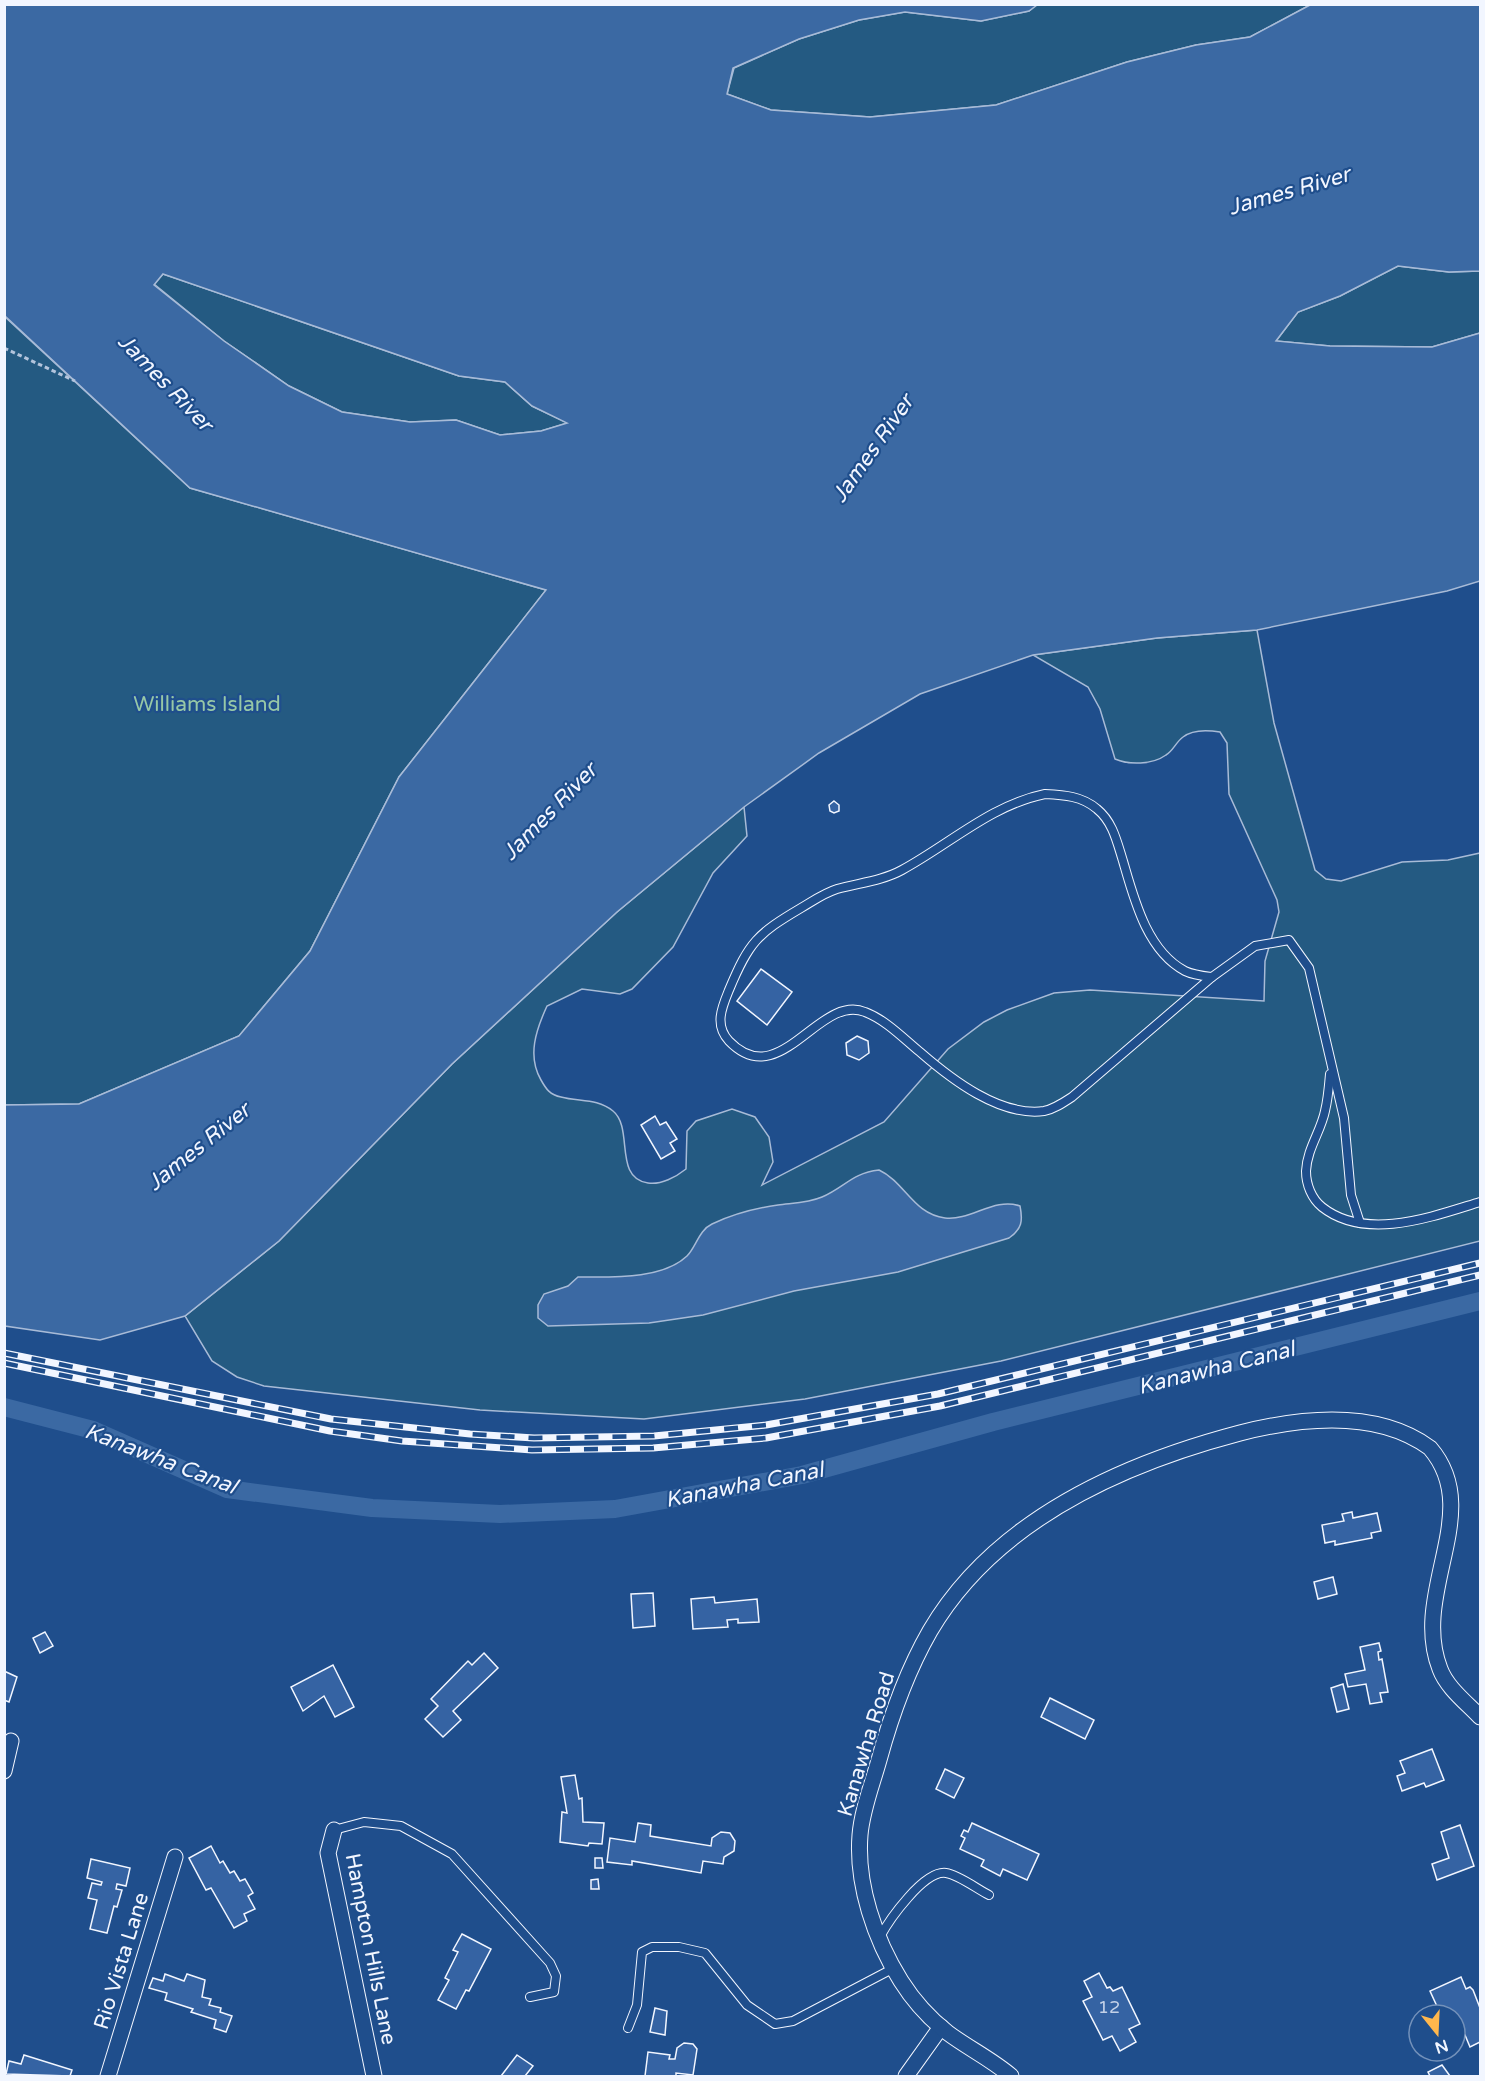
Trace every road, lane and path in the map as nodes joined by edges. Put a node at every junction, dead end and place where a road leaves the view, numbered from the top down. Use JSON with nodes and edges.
{"nodes":[{"id":1,"x":4,"y":348,"type":"edge"},
{"id":2,"x":75,"y":381,"type":"dead end"},
{"id":3,"x":1212,"y":977,"type":"junction"},
{"id":4,"x":1331,"y":1070,"type":"junction"},
{"id":5,"x":1480,"y":1202,"type":"edge"},
{"id":6,"x":1360,"y":1223,"type":"junction"},
{"id":7,"x":1480,"y":1717,"type":"edge"},
{"id":8,"x":11,"y":1741,"type":"dead end"},
{"id":9,"x":4,"y":1771,"type":"edge"},
{"id":10,"x":334,"y":1830,"type":"joint"},
{"id":11,"x":175,"y":1857,"type":"dead end"},
{"id":12,"x":989,"y":1895,"type":"dead end"},
{"id":13,"x":880,"y":1939,"type":"junction"},
{"id":14,"x":894,"y":1968,"type":"junction"},
{"id":15,"x":530,"y":1997,"type":"dead end"},
{"id":16,"x":941,"y":2027,"type":"junction"},
{"id":17,"x":628,"y":2028,"type":"dead end"},
{"id":18,"x":108,"y":2076,"type":"edge"},
{"id":19,"x":374,"y":2076,"type":"edge"},
{"id":20,"x":906,"y":2076,"type":"edge"},
{"id":21,"x":1011,"y":2076,"type":"edge"}],
"edges":[{"from":1,"to":2,"type":"path"},
{"from":3,"to":3,"type":"lane"},
{"from":3,"to":4,"type":"lane"},
{"from":4,"to":6,"type":"lane"},
{"from":4,"to":6,"type":"lane"},
{"from":5,"to":6,"type":"lane"},
{"from":7,"to":13,"type":"street","name":"Kanawha Road"},
{"from":8,"to":9,"type":"street"},
{"from":10,"to":15,"type":"lane"},
{"from":10,"to":19,"type":"street","name":"Hampton Hills Lane"},
{"from":11,"to":18,"type":"street","name":"Rio Vista Lane"},
{"from":12,"to":13,"type":"lane"},
{"from":13,"to":14,"type":"street","name":"Kanawha Road"},
{"from":14,"to":16,"type":"street","name":"Kanawha Road"},
{"from":14,"to":17,"type":"lane"},
{"from":16,"to":20,"type":"street"},
{"from":16,"to":21,"type":"street","name":"Kanawha Road"}]}
